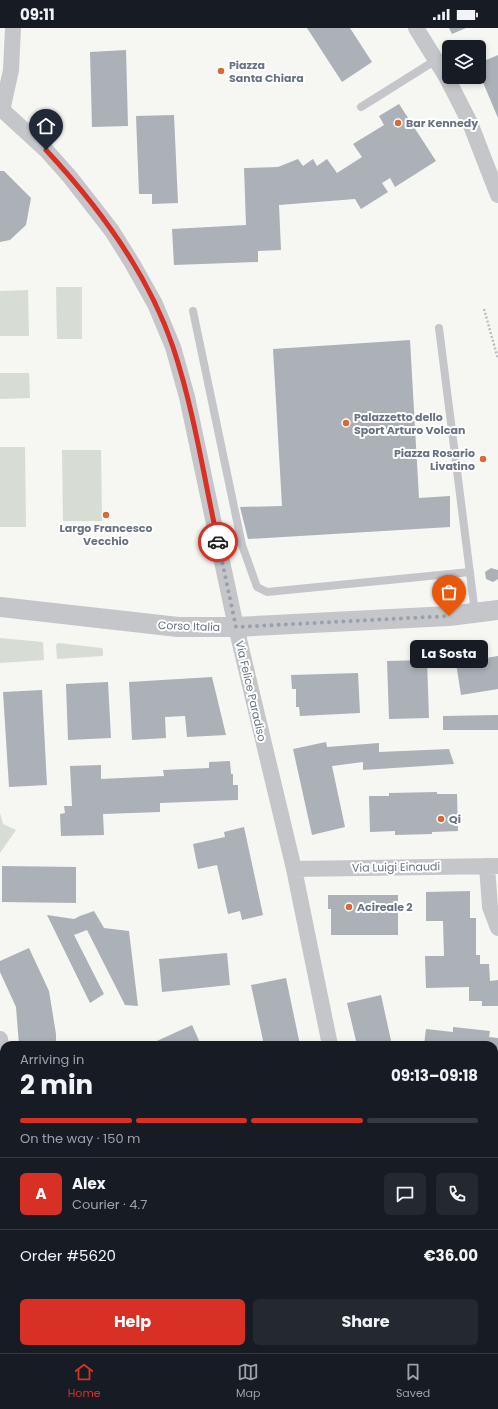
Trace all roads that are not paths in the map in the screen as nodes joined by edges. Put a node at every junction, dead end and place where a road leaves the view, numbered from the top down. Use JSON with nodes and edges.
{"nodes":[{"id":1,"x":14,"y":28,"type":"edge"},
{"id":2,"x":416,"y":28,"type":"edge"},
{"id":3,"x":436,"y":60,"type":"junction"},
{"id":4,"x":361,"y":107,"type":"dead end"},
{"id":5,"x":1,"y":110,"type":"edge"},
{"id":6,"x":498,"y":195,"type":"edge"},
{"id":7,"x":194,"y":311,"type":"dead end"},
{"id":8,"x":439,"y":328,"type":"dead end"},
{"id":9,"x":470,"y":572,"type":"junction"},
{"id":10,"x":0,"y":607,"type":"edge"},
{"id":11,"x":498,"y":610,"type":"edge"},
{"id":12,"x":475,"y":613,"type":"junction"},
{"id":13,"x":236,"y":627,"type":"junction"},
{"id":14,"x":493,"y":866,"type":"edge"},
{"id":15,"x":294,"y":869,"type":"junction"},
{"id":16,"x":494,"y":907,"type":"edge"},
{"id":17,"x":498,"y":928,"type":"edge"},
{"id":18,"x":329,"y":1041,"type":"edge"}],
"edges":[{"from":1,"to":5,"type":"street"},
{"from":2,"to":3,"type":"street"},
{"from":3,"to":4,"type":"lane"},
{"from":3,"to":6,"type":"street"},
{"from":5,"to":13,"type":"street","name":"Via Felice Paradiso"},
{"from":7,"to":9,"type":"lane"},
{"from":8,"to":9,"type":"lane"},
{"from":9,"to":12,"type":"lane"},
{"from":10,"to":13,"type":"street","name":"Corso Italia"},
{"from":11,"to":12,"type":"street","name":"Corso Italia"},
{"from":12,"to":13,"type":"street","name":"Corso Italia"},
{"from":13,"to":15,"type":"street","name":"Via Felice Paradiso"},
{"from":14,"to":15,"type":"street","name":"Via Luigi Einaudi"},
{"from":14,"to":16,"type":"street"},
{"from":15,"to":18,"type":"street","name":"Via Felice Paradiso"},
{"from":16,"to":17,"type":"street"}]}
